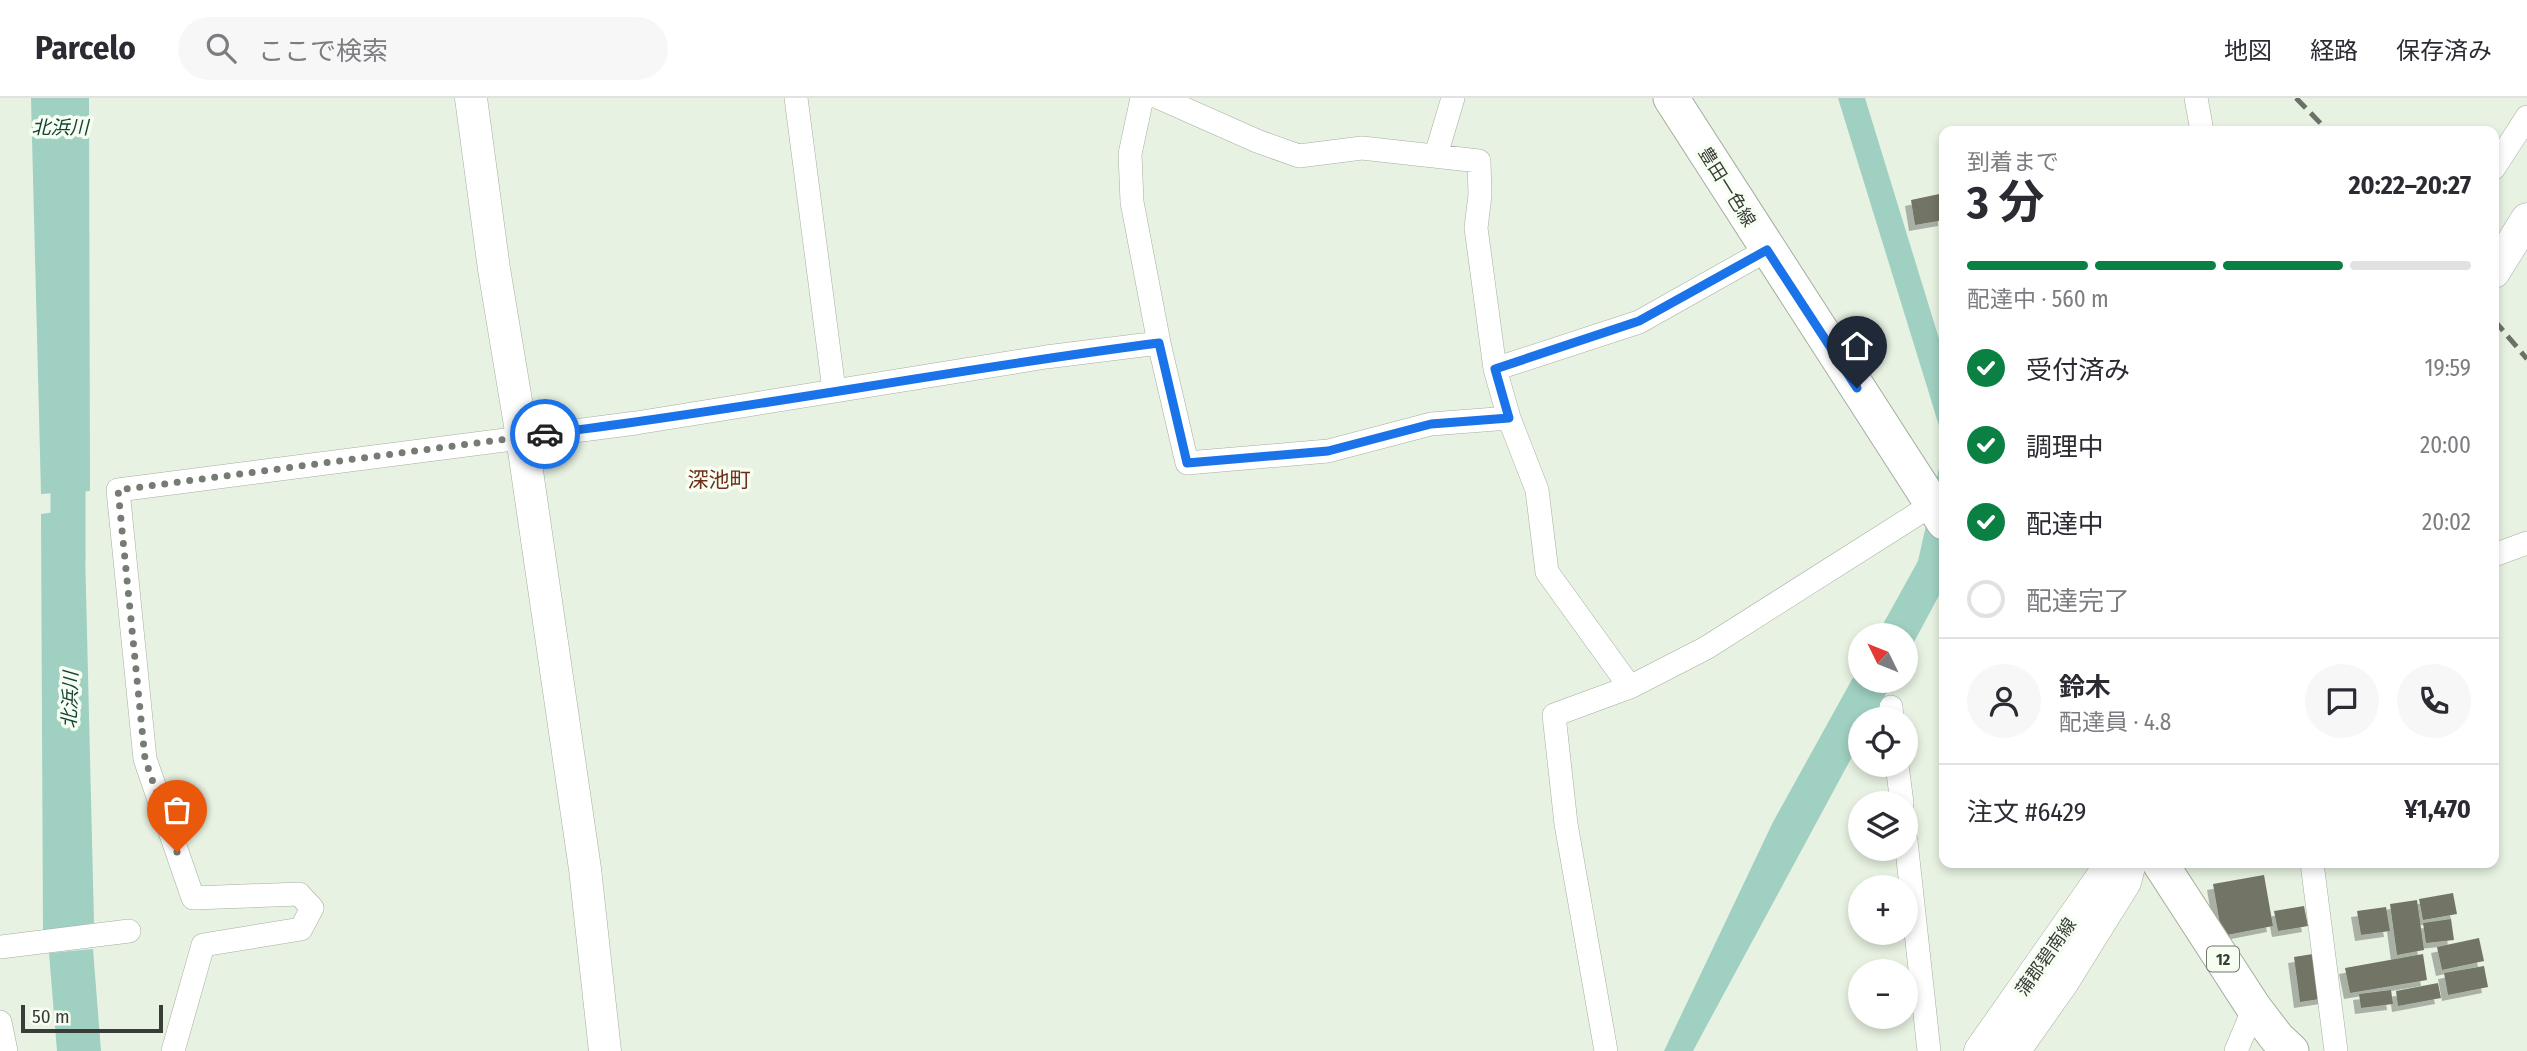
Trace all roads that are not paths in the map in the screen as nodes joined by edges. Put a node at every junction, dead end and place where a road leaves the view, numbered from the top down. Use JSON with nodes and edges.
{"nodes":[{"id":1,"x":471,"y":98,"type":"edge"},
{"id":2,"x":796,"y":98,"type":"edge"},
{"id":3,"x":1142,"y":98,"type":"edge"},
{"id":4,"x":1160,"y":98,"type":"edge"},
{"id":5,"x":1453,"y":98,"type":"edge"},
{"id":6,"x":1671,"y":98,"type":"edge"},
{"id":7,"x":2196,"y":98,"type":"edge"},
{"id":8,"x":2527,"y":117,"type":"edge"},
{"id":9,"x":2201,"y":126,"type":"edge"},
{"id":10,"x":1436,"y":155,"type":"junction"},
{"id":11,"x":2499,"y":160,"type":"edge"},
{"id":12,"x":2527,"y":219,"type":"edge"},
{"id":13,"x":1767,"y":250,"type":"junction"},
{"id":14,"x":2499,"y":264,"type":"edge"},
{"id":15,"x":1159,"y":343,"type":"junction"},
{"id":16,"x":1495,"y":369,"type":"junction"},
{"id":17,"x":834,"y":390,"type":"junction"},
{"id":18,"x":1509,"y":418,"type":"junction"},
{"id":19,"x":522,"y":437,"type":"junction"},
{"id":20,"x":1938,"y":513,"type":"edge"},
{"id":21,"x":2527,"y":543,"type":"edge"},
{"id":22,"x":2499,"y":553,"type":"edge"},
{"id":23,"x":1630,"y":687,"type":"junction"},
{"id":24,"x":1908,"y":861,"type":"edge"},
{"id":25,"x":2108,"y":868,"type":"edge"},
{"id":26,"x":2129,"y":868,"type":"edge"},
{"id":27,"x":2163,"y":868,"type":"edge"},
{"id":28,"x":2313,"y":868,"type":"edge"},
{"id":29,"x":129,"y":931,"type":"dead end"},
{"id":30,"x":2,"y":946,"type":"edge"},
{"id":31,"x":2254,"y":1008,"type":"junction"},
{"id":32,"x":0,"y":1022,"type":"edge"},
{"id":33,"x":6,"y":1051,"type":"edge"},
{"id":34,"x":173,"y":1051,"type":"edge"},
{"id":35,"x":605,"y":1051,"type":"edge"},
{"id":36,"x":1606,"y":1051,"type":"edge"},
{"id":37,"x":1929,"y":1051,"type":"edge"},
{"id":38,"x":1980,"y":1051,"type":"edge"},
{"id":39,"x":2014,"y":1051,"type":"edge"},
{"id":40,"x":2236,"y":1051,"type":"edge"},
{"id":41,"x":2291,"y":1051,"type":"edge"},
{"id":42,"x":2336,"y":1051,"type":"edge"}],
"edges":[{"from":1,"to":19,"type":"street"},
{"from":2,"to":17,"type":"street"},
{"from":3,"to":15,"type":"street"},
{"from":4,"to":10,"type":"street"},
{"from":5,"to":10,"type":"street"},
{"from":6,"to":13,"type":"main road","name":"豊田一色線"},
{"from":7,"to":9,"type":"street"},
{"from":8,"to":11,"type":"street"},
{"from":10,"to":16,"type":"street"},
{"from":12,"to":14,"type":"street"},
{"from":13,"to":16,"type":"street"},
{"from":13,"to":20,"type":"main road","name":"豊田一色線"},
{"from":15,"to":17,"type":"street"},
{"from":15,"to":18,"type":"street"},
{"from":16,"to":18,"type":"street"},
{"from":17,"to":19,"type":"street"},
{"from":18,"to":23,"type":"street"},
{"from":19,"to":34,"type":"street"},
{"from":19,"to":35,"type":"street"},
{"from":20,"to":23,"type":"street"},
{"from":21,"to":22,"type":"street"},
{"from":23,"to":36,"type":"street"},
{"from":24,"to":37,"type":"street"},
{"from":25,"to":38,"type":"street","name":"蒲郡碧南線"},
{"from":26,"to":39,"type":"street","name":"蒲郡碧南線"},
{"from":27,"to":31,"type":"main road","number":"12"},
{"from":28,"to":42,"type":"street"},
{"from":29,"to":30,"type":"street"},
{"from":31,"to":40,"type":"street"},
{"from":31,"to":41,"type":"main road","number":"12"},
{"from":32,"to":33,"type":"street"}]}
